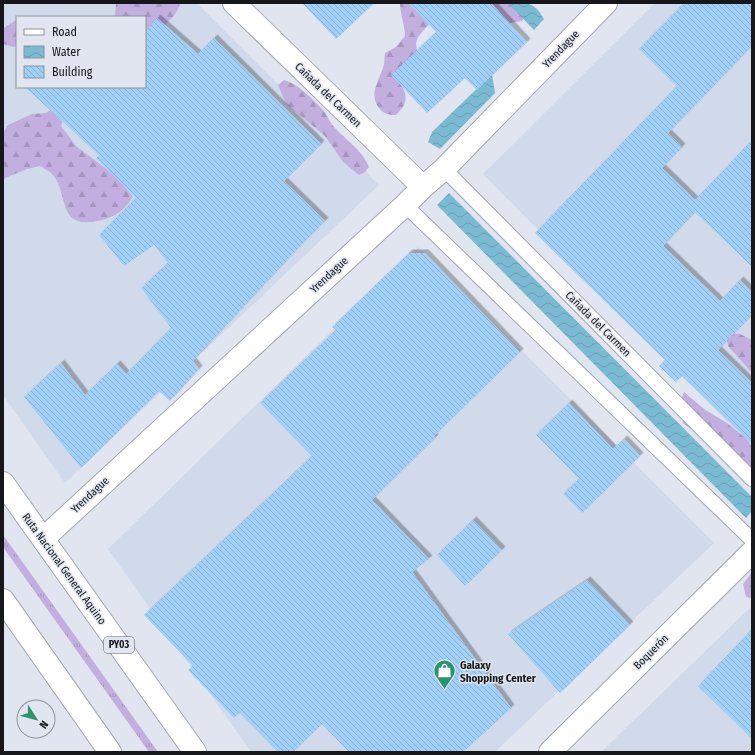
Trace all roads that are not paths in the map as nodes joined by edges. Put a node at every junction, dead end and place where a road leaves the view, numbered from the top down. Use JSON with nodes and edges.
{"nodes":[{"id":1,"x":234,"y":3,"type":"edge"},
{"id":2,"x":606,"y":3,"type":"edge"},
{"id":3,"x":444,"y":169,"type":"junction"},
{"id":4,"x":423,"y":187,"type":"junction"},
{"id":5,"x":405,"y":205,"type":"junction"},
{"id":6,"x":752,"y":479,"type":"edge"},
{"id":7,"x":3,"y":483,"type":"edge"},
{"id":8,"x":43,"y":539,"type":"junction"},
{"id":9,"x":752,"y":540,"type":"edge"},
{"id":10,"x":752,"y":552,"type":"edge"},
{"id":11,"x":3,"y":600,"type":"edge"},
{"id":12,"x":110,"y":752,"type":"edge"},
{"id":13,"x":195,"y":752,"type":"edge"},
{"id":14,"x":550,"y":752,"type":"edge"}],
"edges":[{"from":1,"to":4,"type":"main road","name":"Cañada del Carmen"},
{"from":2,"to":3,"type":"main road","name":"Yrendague"},
{"from":3,"to":4,"type":"main road","name":"Yrendague"},
{"from":3,"to":6,"type":"lane","name":"Cañada del Carmen"},
{"from":4,"to":5,"type":"main road","name":"Yrendague"},
{"from":5,"to":8,"type":"main road","name":"Yrendague"},
{"from":5,"to":9,"type":"lane"},
{"from":7,"to":8,"type":"main road","name":"Ruta Nacional General Aquino","number":"PY03"},
{"from":8,"to":13,"type":"main road","name":"Ruta Nacional General Aquino","number":"PY03"},
{"from":10,"to":14,"type":"main road","name":"Boquerón"},
{"from":11,"to":12,"type":"main road"}]}
